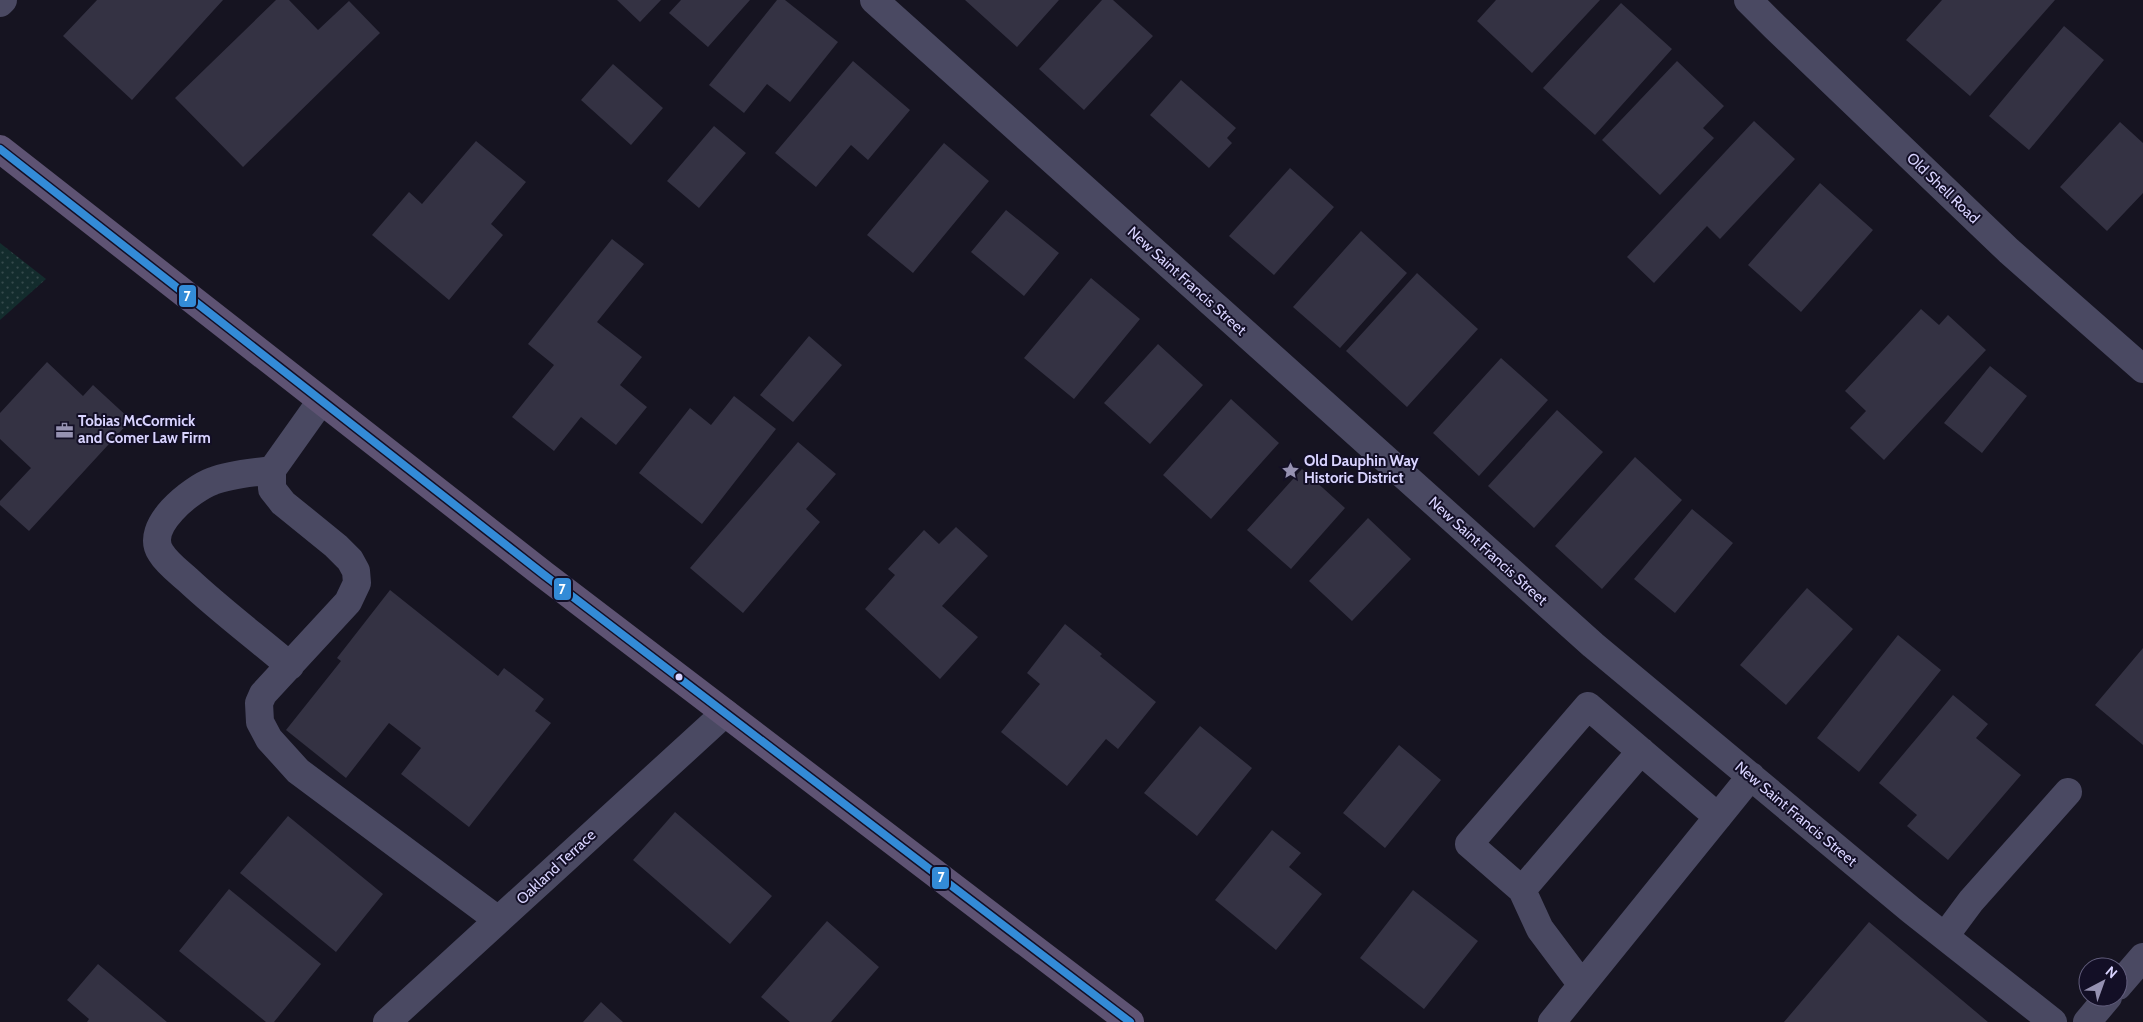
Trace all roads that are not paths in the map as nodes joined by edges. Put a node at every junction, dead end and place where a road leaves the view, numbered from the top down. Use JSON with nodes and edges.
{"nodes":[{"id":1,"x":3,"y":0,"type":"edge"},
{"id":2,"x":874,"y":0,"type":"edge"},
{"id":3,"x":1748,"y":0,"type":"edge"},
{"id":4,"x":0,"y":3,"type":"edge"},
{"id":5,"x":0,"y":149,"type":"edge"},
{"id":6,"x":2143,"y":369,"type":"edge"},
{"id":7,"x":321,"y":401,"type":"junction"},
{"id":8,"x":272,"y":470,"type":"junction"},
{"id":9,"x":290,"y":666,"type":"junction"},
{"id":10,"x":725,"y":713,"type":"junction"},
{"id":11,"x":1641,"y":751,"type":"junction"},
{"id":12,"x":1751,"y":776,"type":"junction"},
{"id":13,"x":2068,"y":792,"type":"dead end"},
{"id":14,"x":1718,"y":817,"type":"junction"},
{"id":15,"x":1522,"y":890,"type":"junction"},
{"id":16,"x":498,"y":920,"type":"junction"},
{"id":17,"x":1945,"y":936,"type":"junction"},
{"id":18,"x":2143,"y":957,"type":"edge"},
{"id":19,"x":2128,"y":974,"type":"edge"},
{"id":20,"x":1582,"y":985,"type":"junction"},
{"id":21,"x":2100,"y":1007,"type":"edge"},
{"id":22,"x":388,"y":1022,"type":"edge"},
{"id":23,"x":1130,"y":1022,"type":"edge"},
{"id":24,"x":1552,"y":1022,"type":"edge"},
{"id":25,"x":2053,"y":1022,"type":"edge"},
{"id":26,"x":2087,"y":1022,"type":"edge"}],
"edges":[{"from":1,"to":4,"type":"street"},
{"from":2,"to":12,"type":"street","name":"New Saint Francis Street"},
{"from":3,"to":6,"type":"street","name":"Old Shell Road"},
{"from":5,"to":7,"type":"main road"},
{"from":7,"to":8,"type":"street"},
{"from":7,"to":10,"type":"main road"},
{"from":8,"to":9,"type":"street"},
{"from":8,"to":9,"type":"street"},
{"from":9,"to":16,"type":"street"},
{"from":10,"to":16,"type":"street","name":"Oakland Terrace"},
{"from":10,"to":23,"type":"main road"},
{"from":11,"to":14,"type":"street"},
{"from":11,"to":15,"type":"street"},
{"from":11,"to":15,"type":"street"},
{"from":12,"to":14,"type":"street"},
{"from":12,"to":17,"type":"street","name":"New Saint Francis Street"},
{"from":13,"to":17,"type":"street"},
{"from":14,"to":20,"type":"street"},
{"from":15,"to":20,"type":"street"},
{"from":16,"to":22,"type":"street","name":"Oakland Terrace"},
{"from":17,"to":25,"type":"street","name":"New Saint Francis Street"},
{"from":18,"to":19,"type":"street"},
{"from":20,"to":24,"type":"street"},
{"from":21,"to":26,"type":"street"}]}
